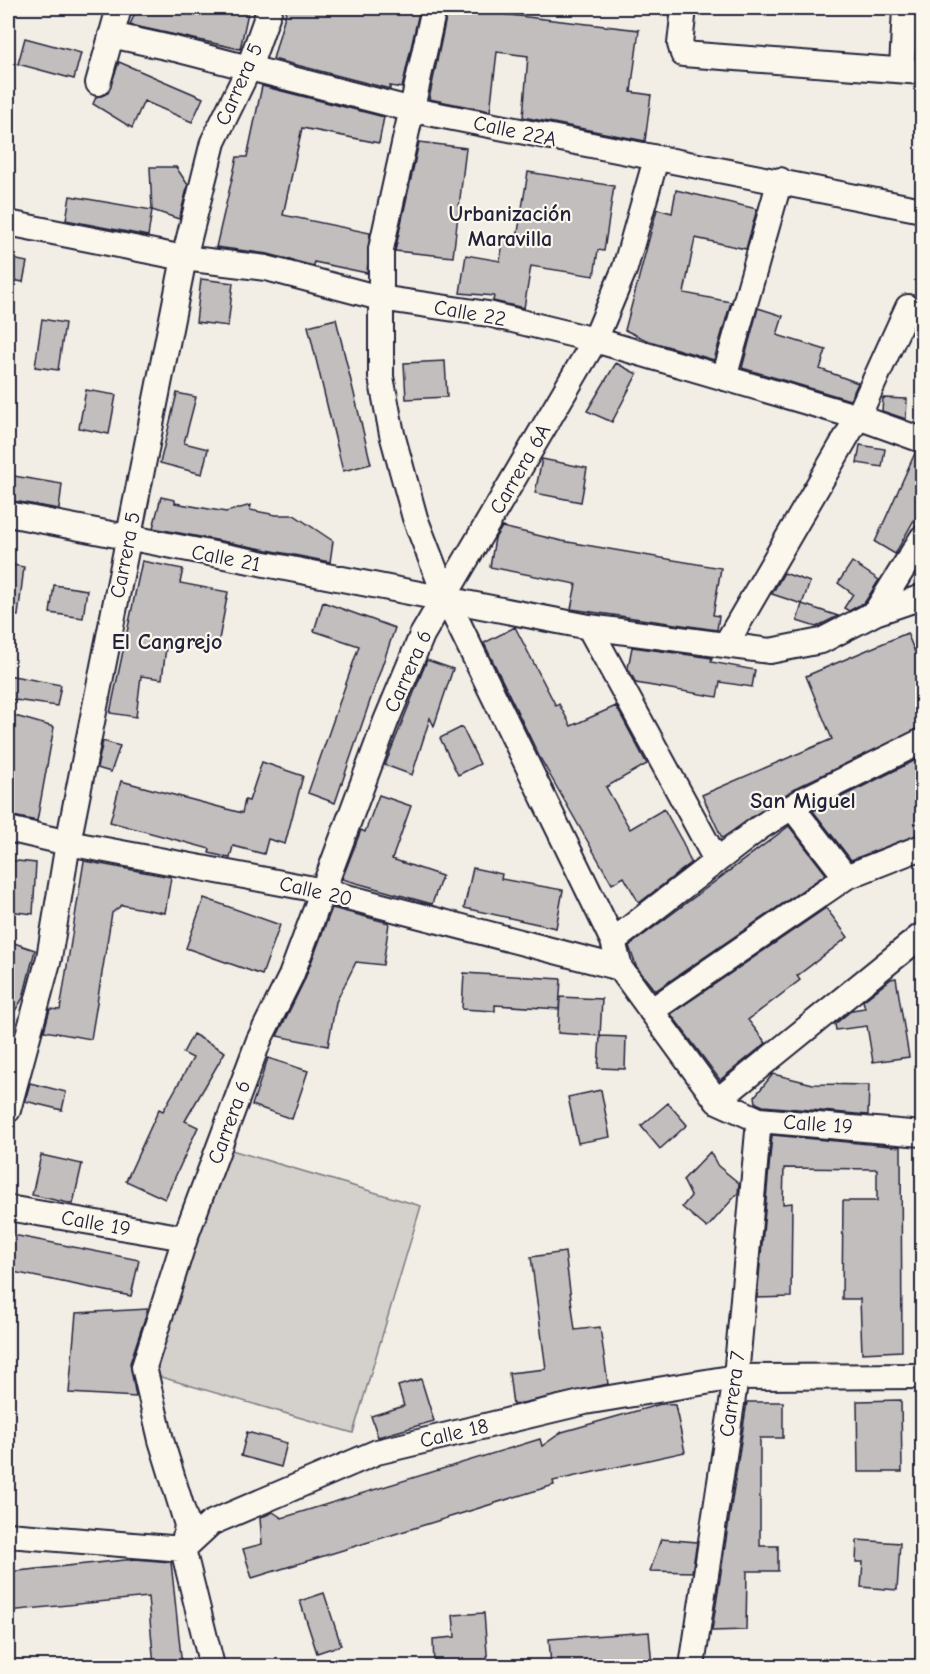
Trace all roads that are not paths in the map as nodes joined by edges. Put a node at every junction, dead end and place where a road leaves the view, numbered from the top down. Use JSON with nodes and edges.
{"nodes":[{"id":1,"x":119,"y":8,"type":"edge"},
{"id":2,"x":270,"y":8,"type":"edge"},
{"id":3,"x":434,"y":8,"type":"edge"},
{"id":4,"x":684,"y":8,"type":"edge"},
{"id":5,"x":905,"y":8,"type":"edge"},
{"id":6,"x":111,"y":35,"type":"junction"},
{"id":7,"x":248,"y":70,"type":"junction"},
{"id":8,"x":912,"y":70,"type":"edge"},
{"id":9,"x":98,"y":83,"type":"dead end"},
{"id":10,"x":413,"y":110,"type":"junction"},
{"id":11,"x":656,"y":159,"type":"junction"},
{"id":12,"x":780,"y":180,"type":"junction"},
{"id":13,"x":922,"y":210,"type":"edge"},
{"id":14,"x":8,"y":223,"type":"edge"},
{"id":15,"x":184,"y":258,"type":"junction"},
{"id":16,"x":380,"y":298,"type":"junction"},
{"id":17,"x":908,"y":307,"type":"dead end"},
{"id":18,"x":595,"y":340,"type":"junction"},
{"id":19,"x":724,"y":378,"type":"junction"},
{"id":20,"x":858,"y":417,"type":"junction"},
{"id":21,"x":922,"y":440,"type":"edge"},
{"id":22,"x":8,"y":514,"type":"edge"},
{"id":23,"x":922,"y":538,"type":"edge"},
{"id":24,"x":129,"y":539,"type":"junction"},
{"id":25,"x":922,"y":597,"type":"edge"},
{"id":26,"x":446,"y":598,"type":"junction"},
{"id":27,"x":875,"y":614,"type":"junction"},
{"id":28,"x":589,"y":627,"type":"junction"},
{"id":29,"x":726,"y":644,"type":"junction"},
{"id":30,"x":922,"y":741,"type":"edge"},
{"id":31,"x":792,"y":807,"type":"junction"},
{"id":32,"x":8,"y":829,"type":"edge"},
{"id":33,"x":68,"y":843,"type":"junction"},
{"id":34,"x":922,"y":847,"type":"edge"},
{"id":35,"x":716,"y":860,"type":"junction"},
{"id":36,"x":846,"y":877,"type":"junction"},
{"id":37,"x":324,"y":891,"type":"junction"},
{"id":38,"x":922,"y":935,"type":"edge"},
{"id":39,"x":613,"y":941,"type":"junction"},
{"id":40,"x":620,"y":968,"type":"junction"},
{"id":41,"x":651,"y":1011,"type":"junction"},
{"id":42,"x":717,"y":1101,"type":"junction"},
{"id":43,"x":8,"y":1110,"type":"edge"},
{"id":44,"x":759,"y":1120,"type":"junction"},
{"id":45,"x":922,"y":1134,"type":"edge"},
{"id":46,"x":8,"y":1208,"type":"edge"},
{"id":47,"x":185,"y":1238,"type":"junction"},
{"id":48,"x":922,"y":1376,"type":"edge"},
{"id":49,"x":736,"y":1377,"type":"junction"},
{"id":50,"x":8,"y":1535,"type":"edge"},
{"id":51,"x":183,"y":1549,"type":"junction"},
{"id":52,"x":212,"y":1666,"type":"edge"},
{"id":53,"x":692,"y":1666,"type":"edge"}],
"edges":[{"from":1,"to":6,"type":"street"},
{"from":2,"to":7,"type":"street","name":"Carrera 5"},
{"from":3,"to":10,"type":"street","name":"Carrera 6"},
{"from":4,"to":8,"type":"street"},
{"from":5,"to":8,"type":"street"},
{"from":6,"to":7,"type":"street","name":"Calle 22A"},
{"from":6,"to":9,"type":"street"},
{"from":7,"to":10,"type":"street","name":"Calle 22A"},
{"from":7,"to":15,"type":"street","name":"Carrera 5"},
{"from":10,"to":11,"type":"street","name":"Calle 22A"},
{"from":10,"to":16,"type":"street","name":"Carrera 6"},
{"from":11,"to":12,"type":"street","name":"Calle 22A"},
{"from":11,"to":18,"type":"street","name":"Carrera 6A"},
{"from":12,"to":13,"type":"street","name":"Calle 22A"},
{"from":12,"to":19,"type":"street"},
{"from":14,"to":15,"type":"street","name":"Calle 22"},
{"from":15,"to":16,"type":"street","name":"Calle 22"},
{"from":15,"to":24,"type":"street","name":"Carrera 5"},
{"from":16,"to":18,"type":"street","name":"Calle 22"},
{"from":16,"to":26,"type":"street","name":"Carrera 6"},
{"from":17,"to":20,"type":"street"},
{"from":18,"to":19,"type":"street","name":"Calle 22"},
{"from":18,"to":26,"type":"street","name":"Carrera 6A"},
{"from":19,"to":20,"type":"street","name":"Calle 22"},
{"from":20,"to":21,"type":"street","name":"Calle 22"},
{"from":20,"to":29,"type":"street"},
{"from":22,"to":24,"type":"street","name":"Calle 21"},
{"from":23,"to":27,"type":"street"},
{"from":24,"to":26,"type":"street","name":"Calle 21"},
{"from":24,"to":33,"type":"street","name":"Carrera 5"},
{"from":25,"to":27,"type":"street","name":"Calle 21"},
{"from":26,"to":28,"type":"street","name":"Calle 21"},
{"from":26,"to":37,"type":"street","name":"Carrera 6"},
{"from":26,"to":39,"type":"street","name":"Carrera 6"},
{"from":27,"to":29,"type":"street","name":"Calle 21"},
{"from":28,"to":29,"type":"street","name":"Calle 21"},
{"from":28,"to":35,"type":"street"},
{"from":30,"to":31,"type":"street"},
{"from":31,"to":35,"type":"street"},
{"from":31,"to":36,"type":"street"},
{"from":32,"to":33,"type":"street","name":"Calle 20"},
{"from":33,"to":37,"type":"street","name":"Calle 20"},
{"from":33,"to":43,"type":"street","name":"Carrera 5"},
{"from":34,"to":36,"type":"street"},
{"from":35,"to":39,"type":"street"},
{"from":36,"to":41,"type":"street"},
{"from":37,"to":40,"type":"street","name":"Calle 20"},
{"from":37,"to":47,"type":"street","name":"Carrera 6"},
{"from":38,"to":42,"type":"street"},
{"from":39,"to":40,"type":"street","name":"Carrera 6"},
{"from":40,"to":41,"type":"street","name":"Carrera 6"},
{"from":41,"to":42,"type":"street","name":"Carrera 6"},
{"from":42,"to":44,"type":"street","name":"Calle 19"},
{"from":44,"to":45,"type":"street","name":"Calle 19"},
{"from":44,"to":49,"type":"street","name":"Carrera 7"},
{"from":46,"to":47,"type":"street","name":"Calle 19"},
{"from":47,"to":51,"type":"street","name":"Carrera 6"},
{"from":48,"to":49,"type":"street","name":"Calle 18"},
{"from":49,"to":51,"type":"street","name":"Calle 18"},
{"from":49,"to":53,"type":"street","name":"Carrera 7"},
{"from":50,"to":51,"type":"street"},
{"from":51,"to":52,"type":"street","name":"Carrera 6"}]}
